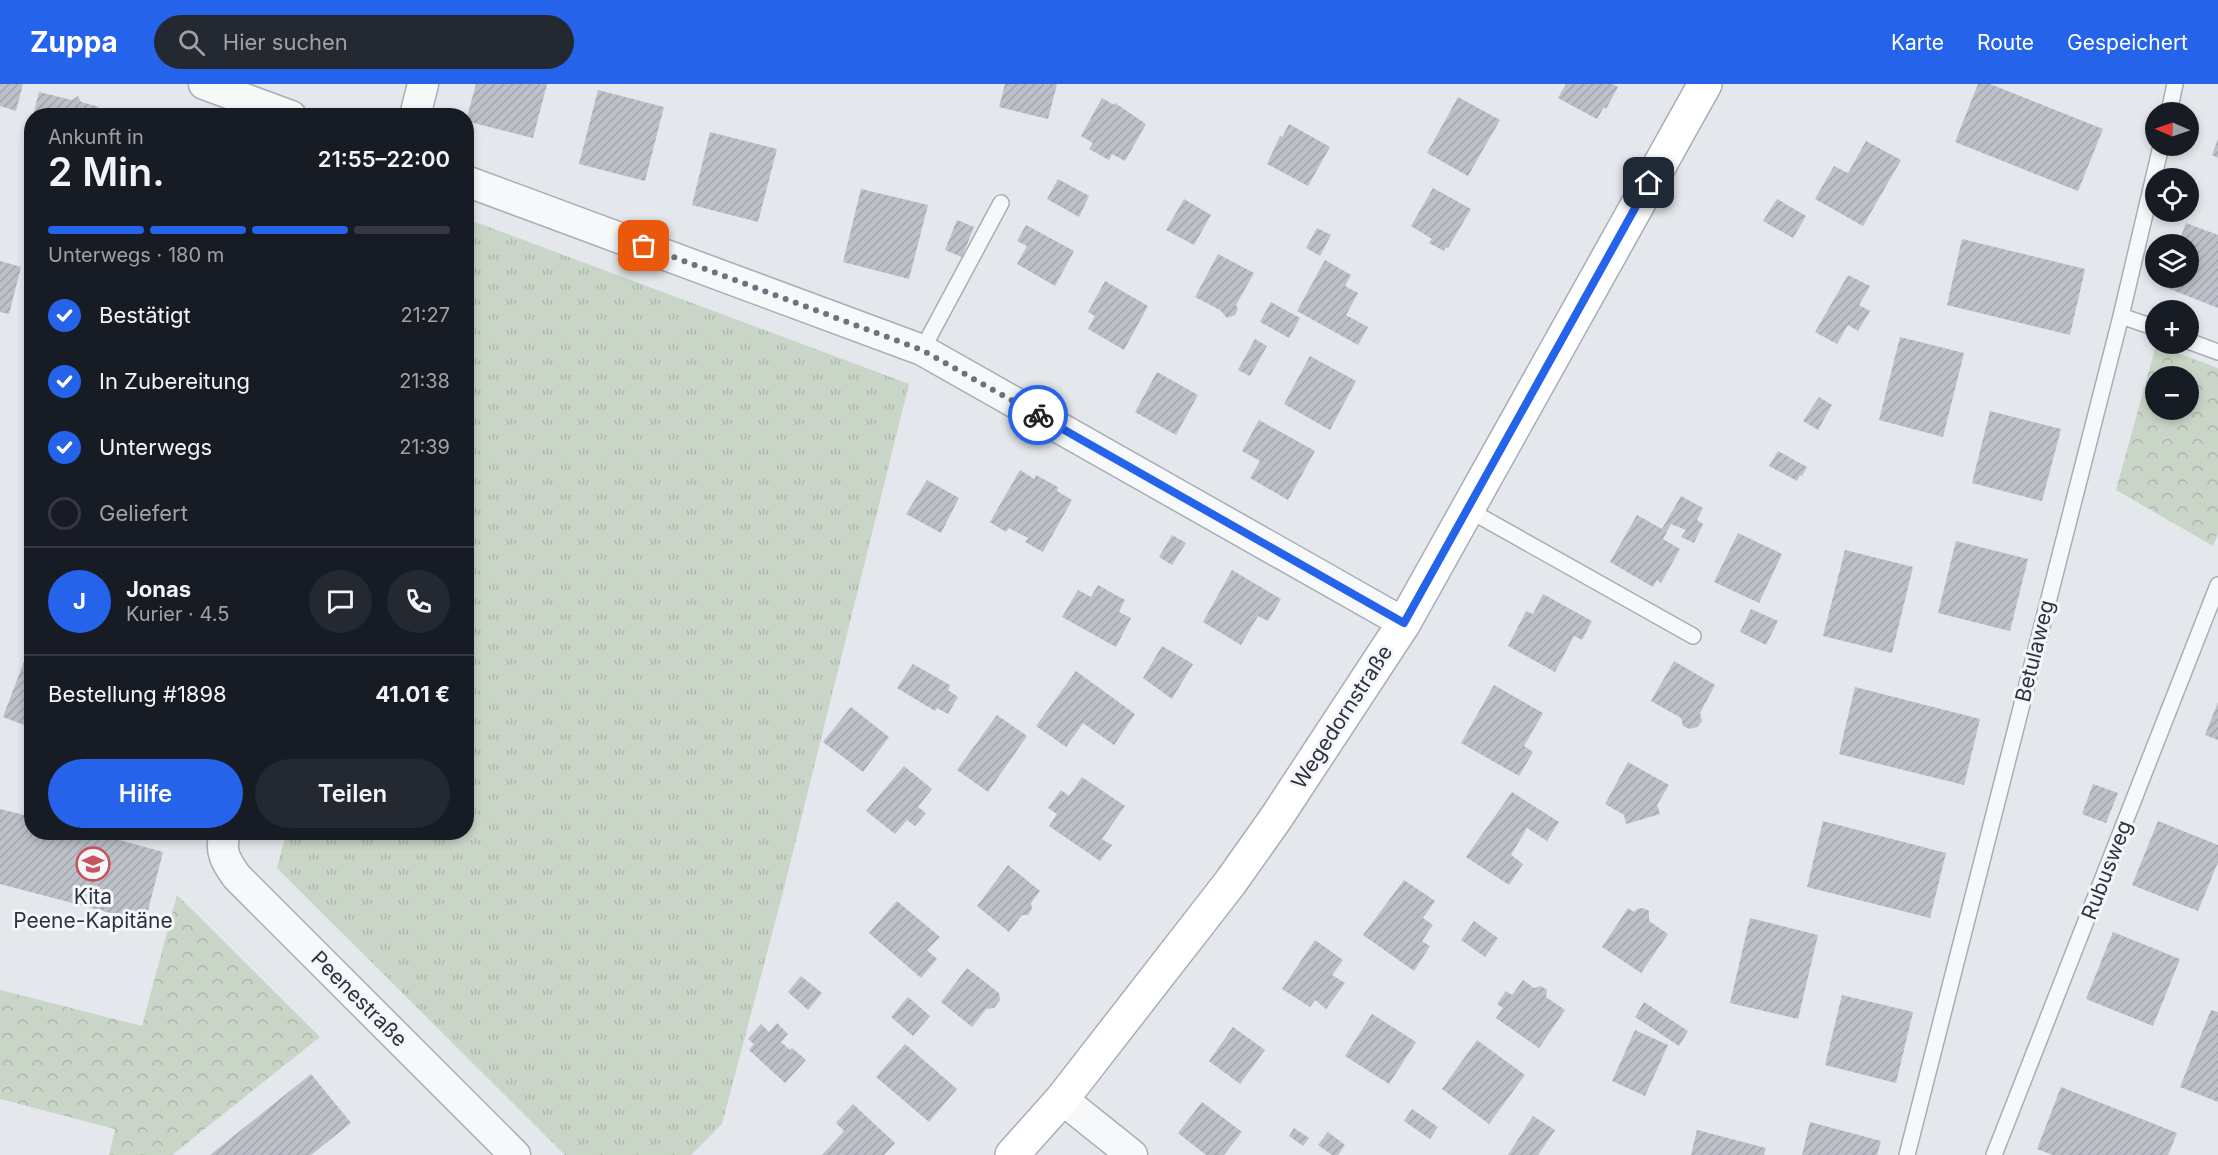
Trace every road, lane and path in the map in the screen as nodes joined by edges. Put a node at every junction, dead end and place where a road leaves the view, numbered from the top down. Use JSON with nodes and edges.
{"nodes":[{"id":1,"x":204,"y":84,"type":"edge"},
{"id":2,"x":423,"y":84,"type":"edge"},
{"id":3,"x":1705,"y":84,"type":"edge"},
{"id":4,"x":2175,"y":84,"type":"edge"},
{"id":5,"x":2171,"y":102,"type":"edge"},
{"id":6,"x":269,"y":108,"type":"edge"},
{"id":7,"x":417,"y":108,"type":"edge"},
{"id":8,"x":2159,"y":156,"type":"edge"},
{"id":9,"x":474,"y":184,"type":"edge"},
{"id":10,"x":1001,"y":203,"type":"dead end"},
{"id":11,"x":2121,"y":316,"type":"junction"},
{"id":12,"x":2145,"y":324,"type":"edge"},
{"id":13,"x":2199,"y":345,"type":"edge"},
{"id":14,"x":922,"y":350,"type":"junction"},
{"id":15,"x":2218,"y":352,"type":"edge"},
{"id":16,"x":1467,"y":509,"type":"junction"},
{"id":17,"x":2218,"y":585,"type":"edge"},
{"id":18,"x":1404,"y":623,"type":"junction"},
{"id":19,"x":1693,"y":636,"type":"dead end"},
{"id":20,"x":223,"y":840,"type":"edge"},
{"id":21,"x":1062,"y":1099,"type":"junction"},
{"id":22,"x":515,"y":1155,"type":"edge"},
{"id":23,"x":1012,"y":1155,"type":"edge"},
{"id":24,"x":1132,"y":1155,"type":"edge"},
{"id":25,"x":1907,"y":1155,"type":"edge"},
{"id":26,"x":1994,"y":1155,"type":"edge"}],
"edges":[{"from":1,"to":6,"type":"street"},
{"from":2,"to":7,"type":"street"},
{"from":3,"to":16,"type":"street","name":"Wegedornstraße"},
{"from":4,"to":5,"type":"lane"},
{"from":8,"to":11,"type":"lane","name":"Betulaweg"},
{"from":9,"to":14,"type":"street"},
{"from":10,"to":14,"type":"lane"},
{"from":11,"to":12,"type":"lane"},
{"from":11,"to":25,"type":"lane","name":"Betulaweg"},
{"from":13,"to":15,"type":"lane"},
{"from":14,"to":18,"type":"street"},
{"from":16,"to":18,"type":"street","name":"Wegedornstraße"},
{"from":16,"to":19,"type":"lane"},
{"from":17,"to":26,"type":"lane","name":"Rubusweg"},
{"from":18,"to":21,"type":"street","name":"Wegedornstraße"},
{"from":20,"to":22,"type":"street","name":"Peenestraße"},
{"from":21,"to":23,"type":"street","name":"Wegedornstraße"},
{"from":21,"to":24,"type":"street"}]}
